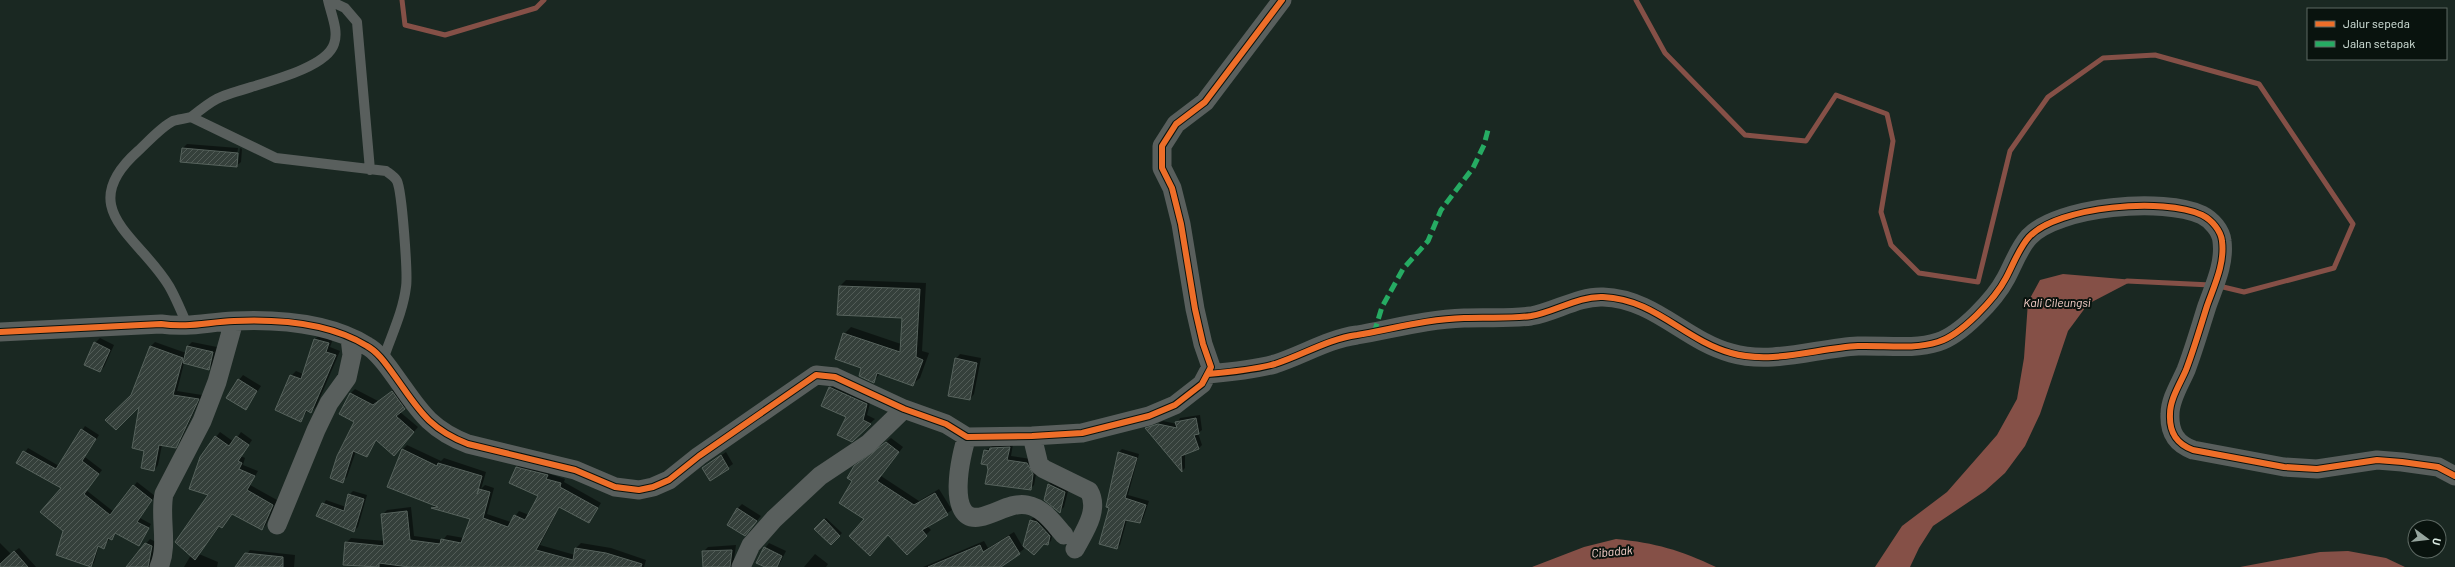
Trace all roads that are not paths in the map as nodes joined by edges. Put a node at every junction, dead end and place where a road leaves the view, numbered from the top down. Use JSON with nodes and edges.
{"nodes":[{"id":1,"x":328,"y":0,"type":"edge"},
{"id":2,"x":1282,"y":0,"type":"edge"},
{"id":3,"x":190,"y":117,"type":"junction"},
{"id":4,"x":370,"y":170,"type":"junction"},
{"id":5,"x":234,"y":321,"type":"junction"},
{"id":6,"x":188,"y":327,"type":"junction"},
{"id":7,"x":0,"y":332,"type":"edge"},
{"id":8,"x":350,"y":338,"type":"junction"},
{"id":9,"x":383,"y":360,"type":"junction"},
{"id":10,"x":1208,"y":374,"type":"junction"},
{"id":11,"x":904,"y":409,"type":"junction"},
{"id":12,"x":1032,"y":436,"type":"junction"},
{"id":13,"x":967,"y":437,"type":"junction"},
{"id":14,"x":2455,"y":476,"type":"edge"},
{"id":15,"x":277,"y":525,"type":"dead end"},
{"id":16,"x":159,"y":567,"type":"edge"},
{"id":17,"x":741,"y":567,"type":"edge"}],
"edges":[{"from":1,"to":3,"type":"lane"},
{"from":1,"to":4,"type":"lane"},
{"from":2,"to":10,"type":"street"},
{"from":3,"to":4,"type":"lane"},
{"from":3,"to":6,"type":"lane"},
{"from":4,"to":9,"type":"lane"},
{"from":5,"to":6,"type":"street"},
{"from":5,"to":8,"type":"street"},
{"from":5,"to":16,"type":"street"},
{"from":6,"to":7,"type":"street"},
{"from":8,"to":9,"type":"street"},
{"from":8,"to":15,"type":"street"},
{"from":9,"to":11,"type":"street"},
{"from":10,"to":12,"type":"street"},
{"from":10,"to":14,"type":"street"},
{"from":11,"to":13,"type":"street"},
{"from":11,"to":17,"type":"street"},
{"from":12,"to":13,"type":"street"},
{"from":12,"to":13,"type":"street"}]}
